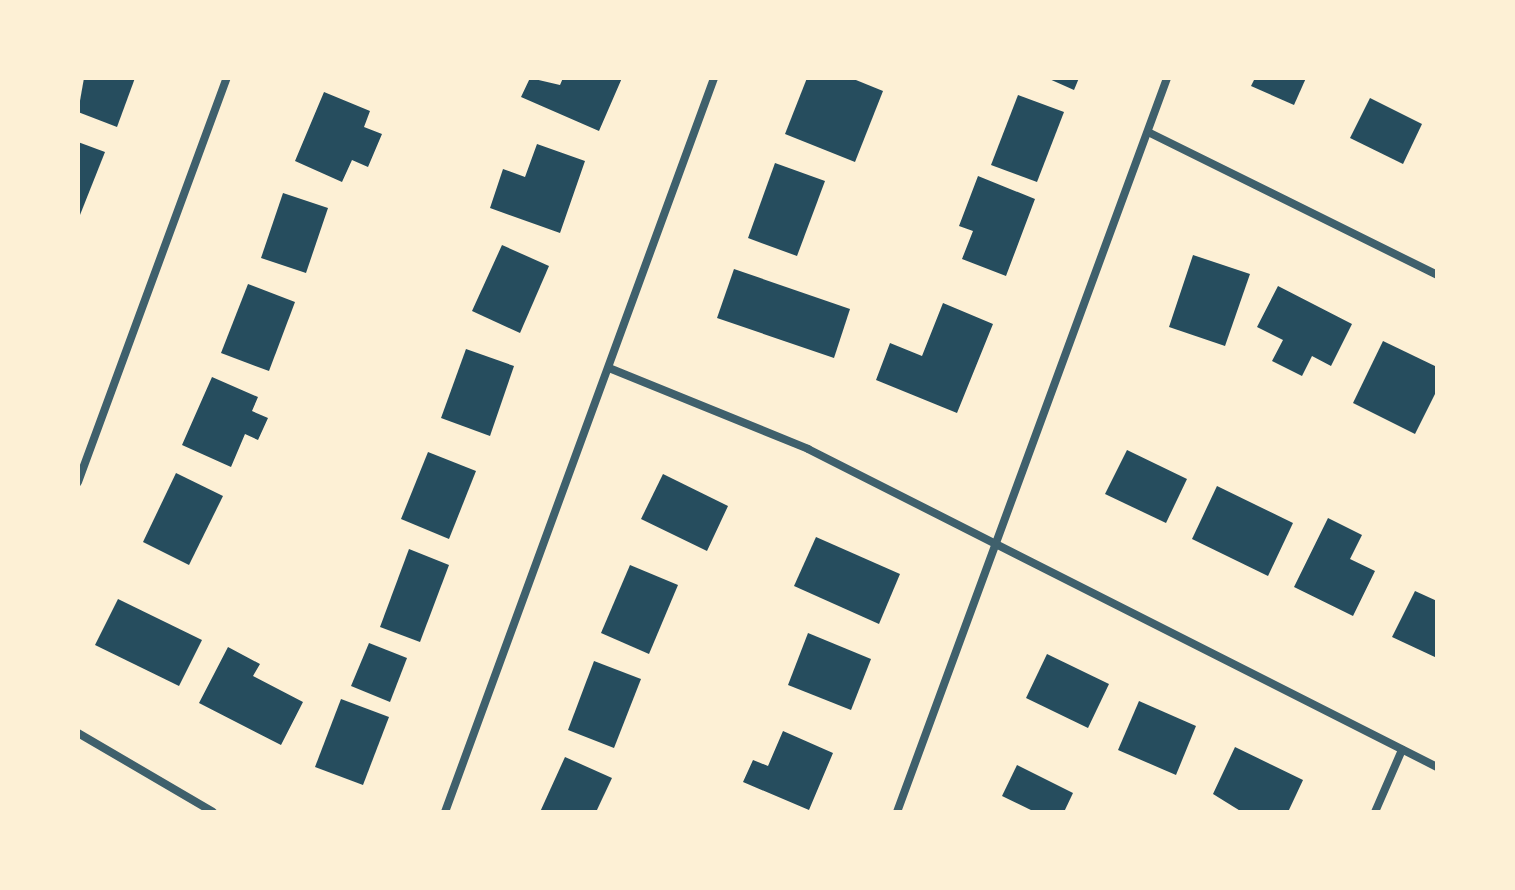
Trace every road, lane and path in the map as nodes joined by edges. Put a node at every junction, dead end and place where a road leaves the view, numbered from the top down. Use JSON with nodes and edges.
{"nodes":[{"id":1,"x":227,"y":78,"type":"edge"},
{"id":2,"x":714,"y":78,"type":"edge"},
{"id":3,"x":1167,"y":78,"type":"edge"},
{"id":4,"x":1148,"y":132,"type":"junction"},
{"id":5,"x":1437,"y":275,"type":"edge"},
{"id":6,"x":609,"y":368,"type":"junction"},
{"id":7,"x":78,"y":482,"type":"edge"},
{"id":8,"x":995,"y":543,"type":"junction"},
{"id":9,"x":78,"y":733,"type":"edge"},
{"id":10,"x":1402,"y":750,"type":"junction"},
{"id":11,"x":1437,"y":767,"type":"edge"},
{"id":12,"x":213,"y":812,"type":"edge"},
{"id":13,"x":445,"y":812,"type":"edge"},
{"id":14,"x":897,"y":812,"type":"edge"},
{"id":15,"x":1375,"y":812,"type":"edge"}],
"edges":[{"from":1,"to":7,"type":"street"},
{"from":2,"to":6,"type":"street"},
{"from":3,"to":4,"type":"street"},
{"from":4,"to":5,"type":"street"},
{"from":4,"to":8,"type":"street"},
{"from":6,"to":8,"type":"street"},
{"from":6,"to":13,"type":"street"},
{"from":8,"to":10,"type":"street"},
{"from":8,"to":14,"type":"street"},
{"from":9,"to":12,"type":"street"},
{"from":10,"to":11,"type":"street"},
{"from":10,"to":15,"type":"street"}]}
